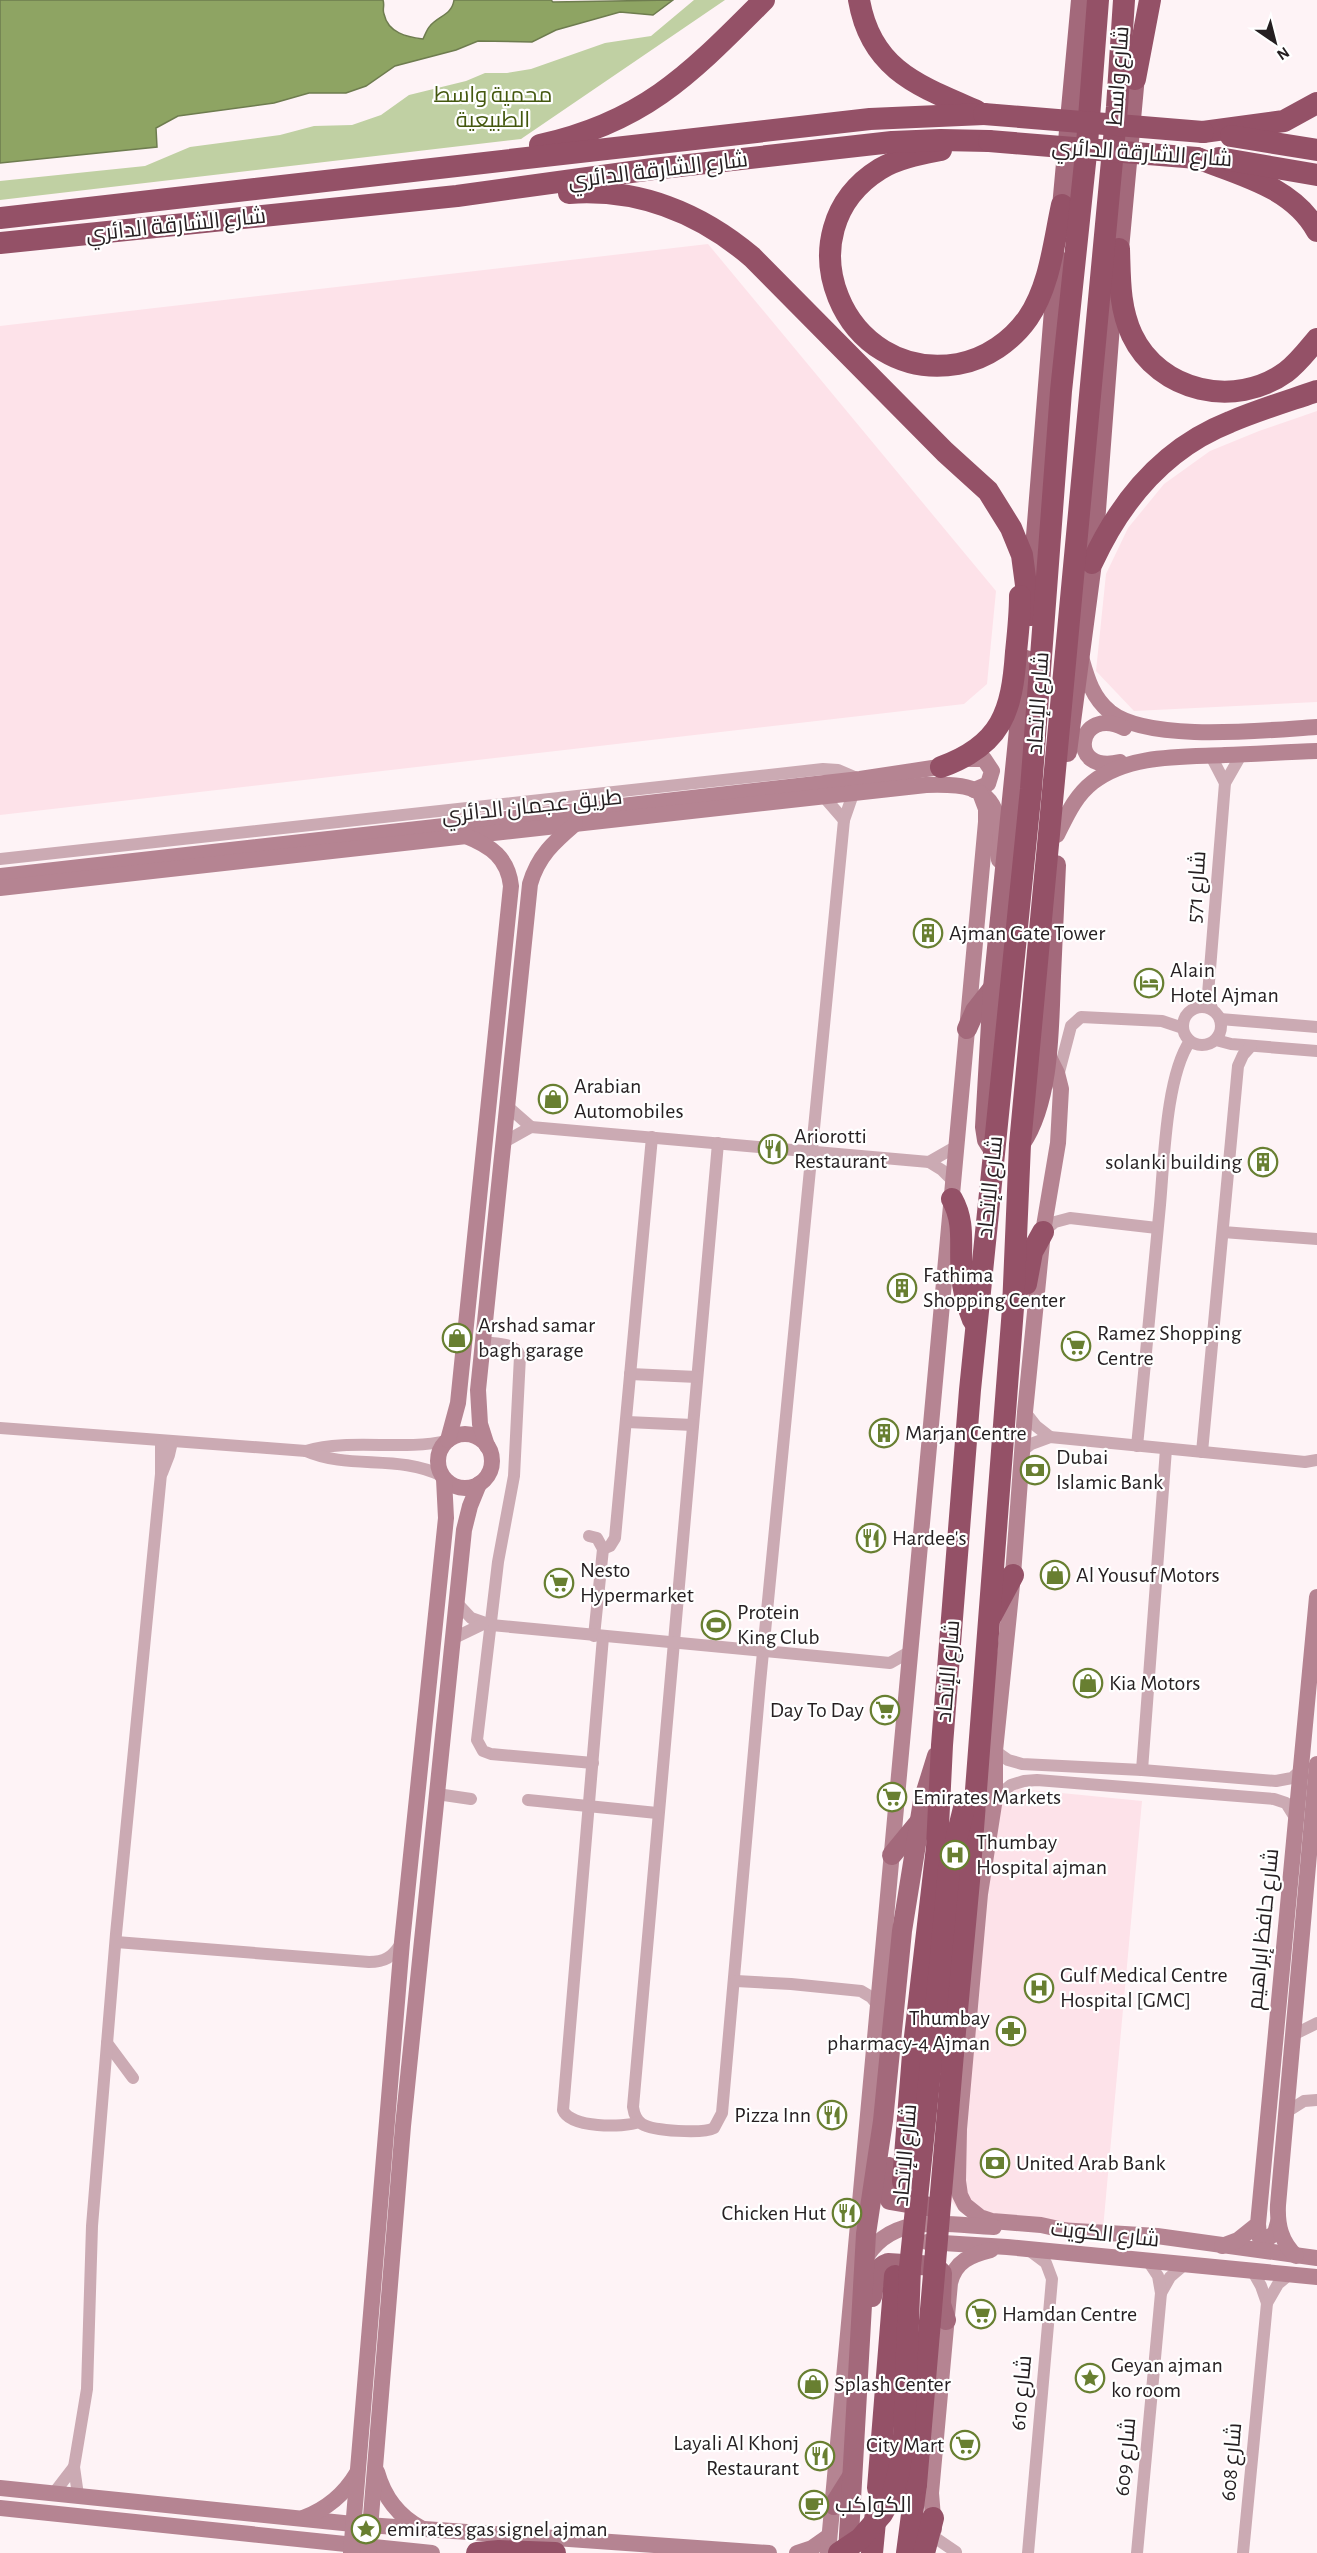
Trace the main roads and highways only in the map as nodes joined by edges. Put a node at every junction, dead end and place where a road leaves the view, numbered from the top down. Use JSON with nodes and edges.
{"nodes":[{"id":1,"x":764,"y":0,"type":"edge"},
{"id":2,"x":860,"y":0,"type":"edge"},
{"id":3,"x":1081,"y":0,"type":"edge"},
{"id":4,"x":1098,"y":0,"type":"edge"},
{"id":5,"x":1124,"y":0,"type":"edge"},
{"id":6,"x":1142,"y":0,"type":"edge"},
{"id":7,"x":1150,"y":0,"type":"edge"},
{"id":8,"x":1135,"y":79,"type":"junction"},
{"id":9,"x":1317,"y":103,"type":"edge"},
{"id":10,"x":984,"y":114,"type":"junction"},
{"id":11,"x":1203,"y":132,"type":"junction"},
{"id":12,"x":989,"y":141,"type":"junction"},
{"id":13,"x":1088,"y":144,"type":"joint"},
{"id":14,"x":1317,"y":150,"type":"edge"},
{"id":15,"x":1112,"y":153,"type":"joint"},
{"id":16,"x":1197,"y":158,"type":"junction"},
{"id":17,"x":421,"y":169,"type":"junction"},
{"id":18,"x":1317,"y":175,"type":"edge"},
{"id":19,"x":457,"y":196,"type":"junction"},
{"id":20,"x":1062,"y":205,"type":"junction"},
{"id":21,"x":0,"y":218,"type":"edge"},
{"id":22,"x":1317,"y":231,"type":"edge"},
{"id":23,"x":0,"y":243,"type":"edge"},
{"id":24,"x":1119,"y":249,"type":"junction"},
{"id":25,"x":1317,"y":339,"type":"edge"},
{"id":26,"x":1317,"y":392,"type":"edge"},
{"id":27,"x":945,"y":452,"type":"junction"},
{"id":28,"x":1092,"y":563,"type":"junction"},
{"id":29,"x":1030,"y":615,"type":"junction"},
{"id":30,"x":1079,"y":652,"type":"junction"},
{"id":31,"x":1023,"y":696,"type":"junction"},
{"id":32,"x":1317,"y":727,"type":"edge"},
{"id":33,"x":1190,"y":732,"type":"junction"},
{"id":34,"x":1317,"y":751,"type":"edge"},
{"id":35,"x":1174,"y":758,"type":"junction"},
{"id":36,"x":970,"y":759,"type":"junction"},
{"id":37,"x":941,"y":766,"type":"junction"},
{"id":38,"x":857,"y":787,"type":"junction"},
{"id":39,"x":977,"y":791,"type":"junction"},
{"id":40,"x":575,"y":824,"type":"junction"},
{"id":41,"x":1058,"y":835,"type":"junction"},
{"id":42,"x":465,"y":836,"type":"junction"},
{"id":43,"x":1006,"y":874,"type":"junction"},
{"id":44,"x":0,"y":876,"type":"edge"},
{"id":45,"x":0,"y":888,"type":"edge"},
{"id":46,"x":501,"y":982,"type":"junction"},
{"id":47,"x":993,"y":988,"type":"junction"},
{"id":48,"x":516,"y":1024,"type":"junction"},
{"id":49,"x":967,"y":1029,"type":"junction"},
{"id":50,"x":1046,"y":1051,"type":"junction"},
{"id":51,"x":1020,"y":1144,"type":"junction"},
{"id":52,"x":994,"y":1151,"type":"junction"},
{"id":53,"x":952,"y":1190,"type":"junction"},
{"id":54,"x":1043,"y":1232,"type":"junction"},
{"id":55,"x":1013,"y":1308,"type":"junction"},
{"id":56,"x":976,"y":1327,"type":"junction"},
{"id":57,"x":448,"y":1440,"type":"junction"},
{"id":58,"x":487,"y":1446,"type":"junction"},
{"id":59,"x":443,"y":1477,"type":"junction"},
{"id":60,"x":478,"y":1484,"type":"junction"},
{"id":61,"x":1013,"y":1575,"type":"junction"},
{"id":62,"x":1317,"y":1596,"type":"edge"},
{"id":63,"x":987,"y":1623,"type":"junction"},
{"id":64,"x":942,"y":1745,"type":"junction"},
{"id":65,"x":1317,"y":1765,"type":"edge"},
{"id":66,"x":975,"y":1781,"type":"junction"},
{"id":67,"x":1316,"y":1791,"type":"edge"},
{"id":68,"x":920,"y":1821,"type":"junction"},
{"id":69,"x":892,"y":1855,"type":"junction"},
{"id":70,"x":969,"y":1881,"type":"junction"},
{"id":71,"x":978,"y":1919,"type":"junction"},
{"id":72,"x":922,"y":2058,"type":"junction"},
{"id":73,"x":883,"y":2121,"type":"junction"},
{"id":74,"x":959,"y":2129,"type":"junction"},
{"id":75,"x":870,"y":2203,"type":"junction"},
{"id":76,"x":1278,"y":2222,"type":"junction"},
{"id":77,"x":1258,"y":2224,"type":"junction"},
{"id":78,"x":1068,"y":2231,"type":"junction"},
{"id":79,"x":891,"y":2232,"type":"junction"},
{"id":80,"x":1118,"y":2233,"type":"junction"},
{"id":81,"x":1221,"y":2246,"type":"junction"},
{"id":82,"x":1007,"y":2247,"type":"junction"},
{"id":83,"x":1059,"y":2251,"type":"junction"},
{"id":84,"x":1296,"y":2256,"type":"junction"},
{"id":85,"x":1317,"y":2258,"type":"edge"},
{"id":86,"x":864,"y":2261,"type":"junction"},
{"id":87,"x":1317,"y":2277,"type":"edge"},
{"id":88,"x":863,"y":2314,"type":"junction"},
{"id":89,"x":946,"y":2320,"type":"junction"},
{"id":90,"x":376,"y":2465,"type":"junction"},
{"id":91,"x":358,"y":2472,"type":"junction"},
{"id":92,"x":852,"y":2476,"type":"junction"},
{"id":93,"x":0,"y":2488,"type":"edge"},
{"id":94,"x":78,"y":2495,"type":"junction"},
{"id":95,"x":834,"y":2505,"type":"junction"},
{"id":96,"x":0,"y":2506,"type":"edge"},
{"id":97,"x":302,"y":2518,"type":"junction"},
{"id":98,"x":353,"y":2524,"type":"junction"},
{"id":99,"x":371,"y":2525,"type":"junction"},
{"id":100,"x":422,"y":2528,"type":"junction"},
{"id":101,"x":311,"y":2540,"type":"junction"},
{"id":102,"x":931,"y":2540,"type":"edge"},
{"id":103,"x":832,"y":2547,"type":"edge"},
{"id":104,"x":351,"y":2549,"type":"edge"},
{"id":105,"x":368,"y":2550,"type":"edge"},
{"id":106,"x":419,"y":2552,"type":"edge"},
{"id":107,"x":325,"y":2553,"type":"edge"},
{"id":108,"x":477,"y":2553,"type":"edge"},
{"id":109,"x":555,"y":2553,"type":"edge"},
{"id":110,"x":769,"y":2553,"type":"edge"},
{"id":111,"x":798,"y":2553,"type":"edge"},
{"id":112,"x":848,"y":2553,"type":"edge"},
{"id":113,"x":872,"y":2553,"type":"edge"},
{"id":114,"x":908,"y":2553,"type":"edge"}],
"edges":[{"from":1,"to":17,"type":"highway"},
{"from":2,"to":10,"type":"highway"},
{"from":3,"to":20,"type":"main road"},
{"from":4,"to":13,"type":"highway","name":"شارع واسط"},
{"from":5,"to":15,"type":"highway","name":"شارع واسط"},
{"from":6,"to":8,"type":"main road"},
{"from":7,"to":8,"type":"highway"},
{"from":8,"to":24,"type":"main road"},
{"from":9,"to":11,"type":"highway"},
{"from":10,"to":11,"type":"highway","name":"شارع الشارقة الدائري","bridge":true},
{"from":10,"to":17,"type":"highway","name":"شارع الشارقة الدائري"},
{"from":11,"to":14,"type":"highway","name":"شارع الشارقة الدائري"},
{"from":12,"to":16,"type":"highway","name":"شارع الشارقة الدائري","bridge":true},
{"from":12,"to":19,"type":"highway","name":"شارع الشارقة الدائري"},
{"from":12,"to":20,"type":"highway"},
{"from":13,"to":52,"type":"highway","name":"شارع الإتحاد"},
{"from":15,"to":51,"type":"highway","name":"شارع الإتحاد"},
{"from":16,"to":18,"type":"highway","name":"شارع الشارقة الدائري"},
{"from":16,"to":22,"type":"highway"},
{"from":17,"to":21,"type":"highway","name":"شارع الشارقة الدائري"},
{"from":19,"to":23,"type":"highway","name":"شارع الشارقة الدائري"},
{"from":19,"to":27,"type":"highway"},
{"from":20,"to":29,"type":"main road"},
{"from":24,"to":25,"type":"highway"},
{"from":24,"to":28,"type":"main road"},
{"from":26,"to":28,"type":"highway"},
{"from":27,"to":29,"type":"highway"},
{"from":27,"to":37,"type":"highway"},
{"from":28,"to":30,"type":"main road"},
{"from":29,"to":31,"type":"main road"},
{"from":30,"to":33,"type":"main road"},
{"from":30,"to":41,"type":"main road"},
{"from":31,"to":36,"type":"main road","name":"طريق عجمان الدائري"},
{"from":31,"to":43,"type":"main road"},
{"from":32,"to":33,"type":"main road"},
{"from":33,"to":35,"type":"main road"},
{"from":34,"to":35,"type":"main road"},
{"from":35,"to":41,"type":"main road"},
{"from":36,"to":37,"type":"main road","name":"طريق عجمان الدائري"},
{"from":36,"to":39,"type":"main road"},
{"from":37,"to":38,"type":"main road","name":"طريق عجمان الدائري"},
{"from":38,"to":39,"type":"main road","name":"طريق عجمان الدائري"},
{"from":38,"to":40,"type":"main road","name":"طريق عجمان الدائري"},
{"from":38,"to":44,"type":"main road","name":"طريق عجمان الدائري"},
{"from":39,"to":43,"type":"main road"},
{"from":39,"to":49,"type":"main road"},
{"from":40,"to":42,"type":"main road","name":"طريق عجمان الدائري"},
{"from":40,"to":48,"type":"main road"},
{"from":41,"to":50,"type":"main road"},
{"from":42,"to":45,"type":"main road","name":"طريق عجمان الدائري"},
{"from":42,"to":46,"type":"main road"},
{"from":43,"to":47,"type":"main road"},
{"from":46,"to":48,"type":"main road"},
{"from":46,"to":57,"type":"main road"},
{"from":47,"to":49,"type":"main road"},
{"from":47,"to":52,"type":"main road"},
{"from":48,"to":58,"type":"main road"},
{"from":49,"to":53,"type":"main road"},
{"from":50,"to":51,"type":"main road"},
{"from":50,"to":54,"type":"main road"},
{"from":51,"to":55,"type":"highway","name":"شارع الإتحاد"},
{"from":52,"to":56,"type":"highway","name":"شارع الإتحاد"},
{"from":53,"to":56,"type":"highway"},
{"from":53,"to":69,"type":"main road"},
{"from":54,"to":55,"type":"highway"},
{"from":54,"to":61,"type":"main road"},
{"from":55,"to":63,"type":"highway","name":"شارع الإتحاد"},
{"from":56,"to":64,"type":"highway","name":"شارع الإتحاد"},
{"from":57,"to":58,"type":"main road"},
{"from":57,"to":59,"type":"main road"},
{"from":58,"to":60,"type":"main road"},
{"from":59,"to":60,"type":"main road"},
{"from":59,"to":91,"type":"main road"},
{"from":60,"to":90,"type":"main road"},
{"from":61,"to":63,"type":"highway"},
{"from":61,"to":71,"type":"main road"},
{"from":62,"to":77,"type":"main road","name":"شارع حافظ إبراهيم"},
{"from":63,"to":66,"type":"highway","name":"شارع الإتحاد"},
{"from":64,"to":68,"type":"main road"},
{"from":64,"to":72,"type":"highway","name":"شارع الإتحاد"},
{"from":65,"to":67,"type":"main road","name":"شارع حافظ إبراهيم"},
{"from":66,"to":70,"type":"highway","name":"شارع الإتحاد"},
{"from":66,"to":72,"type":"highway"},
{"from":67,"to":76,"type":"main road","name":"شارع حافظ إبراهيم"},
{"from":68,"to":69,"type":"main road"},
{"from":68,"to":73,"type":"main road"},
{"from":69,"to":95,"type":"main road"},
{"from":70,"to":71,"type":"highway"},
{"from":70,"to":114,"type":"highway","name":"شارع الإتحاد","bridge":true},
{"from":71,"to":74,"type":"main road"},
{"from":72,"to":103,"type":"highway","bridge":true},
{"from":72,"to":113,"type":"highway","name":"شارع الإتحاد","bridge":true},
{"from":73,"to":74,"type":"main road"},
{"from":73,"to":75,"type":"main road"},
{"from":74,"to":78,"type":"main road"},
{"from":75,"to":79,"type":"main road"},
{"from":75,"to":86,"type":"main road"},
{"from":76,"to":77,"type":"main road"},
{"from":76,"to":84,"type":"main road","name":"شارع حافظ إبراهيم"},
{"from":77,"to":81,"type":"main road"},
{"from":78,"to":79,"type":"main road","name":"شارع الكويت"},
{"from":78,"to":80,"type":"main road","name":"شارع الكويت"},
{"from":79,"to":82,"type":"main road","name":"شارع الكويت"},
{"from":79,"to":86,"type":"main road","name":"شارع الكويت"},
{"from":80,"to":81,"type":"main road","name":"شارع الكويت"},
{"from":80,"to":83,"type":"main road"},
{"from":81,"to":84,"type":"main road","name":"شارع الكويت"},
{"from":82,"to":83,"type":"main road","name":"شارع الكويت"},
{"from":82,"to":89,"type":"main road"},
{"from":83,"to":87,"type":"main road","name":"شارع الكويت"},
{"from":84,"to":85,"type":"main road","name":"شارع الكويت"},
{"from":86,"to":88,"type":"main road"},
{"from":88,"to":89,"type":"main road"},
{"from":88,"to":92,"type":"main road"},
{"from":89,"to":102,"type":"main road"},
{"from":90,"to":99,"type":"main road"},
{"from":90,"to":100,"type":"main road"},
{"from":91,"to":97,"type":"main road"},
{"from":91,"to":98,"type":"main road"},
{"from":92,"to":95,"type":"main road"},
{"from":92,"to":112,"type":"main road"},
{"from":93,"to":94,"type":"main road"},
{"from":94,"to":96,"type":"main road"},
{"from":94,"to":97,"type":"main road"},
{"from":95,"to":103,"type":"main road"},
{"from":96,"to":101,"type":"main road"},
{"from":97,"to":98,"type":"main road"},
{"from":98,"to":99,"type":"main road"},
{"from":98,"to":104,"type":"main road"},
{"from":99,"to":100,"type":"main road"},
{"from":99,"to":105,"type":"main road"},
{"from":100,"to":110,"type":"main road"},
{"from":101,"to":104,"type":"main road"},
{"from":101,"to":107,"type":"main road"},
{"from":103,"to":111,"type":"main road"},
{"from":104,"to":105,"type":"main road"},
{"from":105,"to":106,"type":"main road"},
{"from":108,"to":109,"type":"highway"}]}
